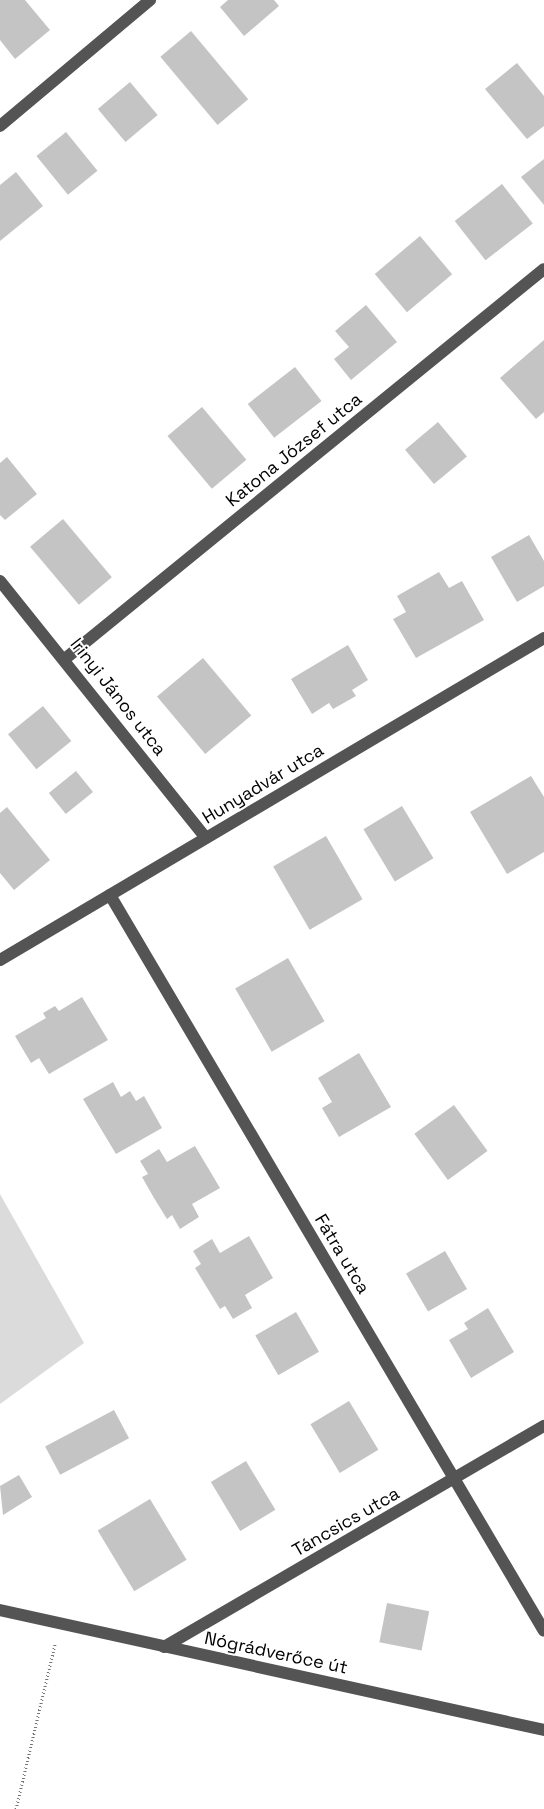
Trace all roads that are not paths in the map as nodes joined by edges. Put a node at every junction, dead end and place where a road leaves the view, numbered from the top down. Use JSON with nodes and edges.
{"nodes":[{"id":1,"x":150,"y":0,"type":"edge"},
{"id":2,"x":0,"y":126,"type":"edge"},
{"id":3,"x":544,"y":268,"type":"edge"},
{"id":4,"x":0,"y":581,"type":"edge"},
{"id":5,"x":544,"y":638,"type":"edge"},
{"id":6,"x":66,"y":658,"type":"junction"},
{"id":7,"x":206,"y":838,"type":"junction"},
{"id":8,"x":110,"y":895,"type":"junction"},
{"id":9,"x":0,"y":960,"type":"edge"},
{"id":10,"x":544,"y":1426,"type":"edge"},
{"id":11,"x":455,"y":1479,"type":"junction"},
{"id":12,"x":0,"y":1610,"type":"edge"},
{"id":13,"x":544,"y":1631,"type":"edge"},
{"id":14,"x":164,"y":1647,"type":"junction"},
{"id":15,"x":544,"y":1730,"type":"edge"}],
"edges":[{"from":1,"to":2,"type":"street"},
{"from":3,"to":6,"type":"street","name":"Katona József utca"},
{"from":4,"to":6,"type":"street","name":"Irinyi János utca"},
{"from":5,"to":7,"type":"street","name":"Hunyadvár utca"},
{"from":6,"to":7,"type":"street","name":"Irinyi János utca"},
{"from":7,"to":8,"type":"street","name":"Hunyadvár utca"},
{"from":8,"to":9,"type":"street","name":"Hunyadvár utca"},
{"from":8,"to":11,"type":"street","name":"Fátra utca"},
{"from":10,"to":11,"type":"street","name":"Táncsics utca"},
{"from":11,"to":13,"type":"street","name":"Fátra utca"},
{"from":11,"to":14,"type":"street","name":"Táncsics utca"},
{"from":12,"to":14,"type":"street","name":"Nógrádverőce út"},
{"from":14,"to":15,"type":"street","name":"Nógrádverőce út"}]}
